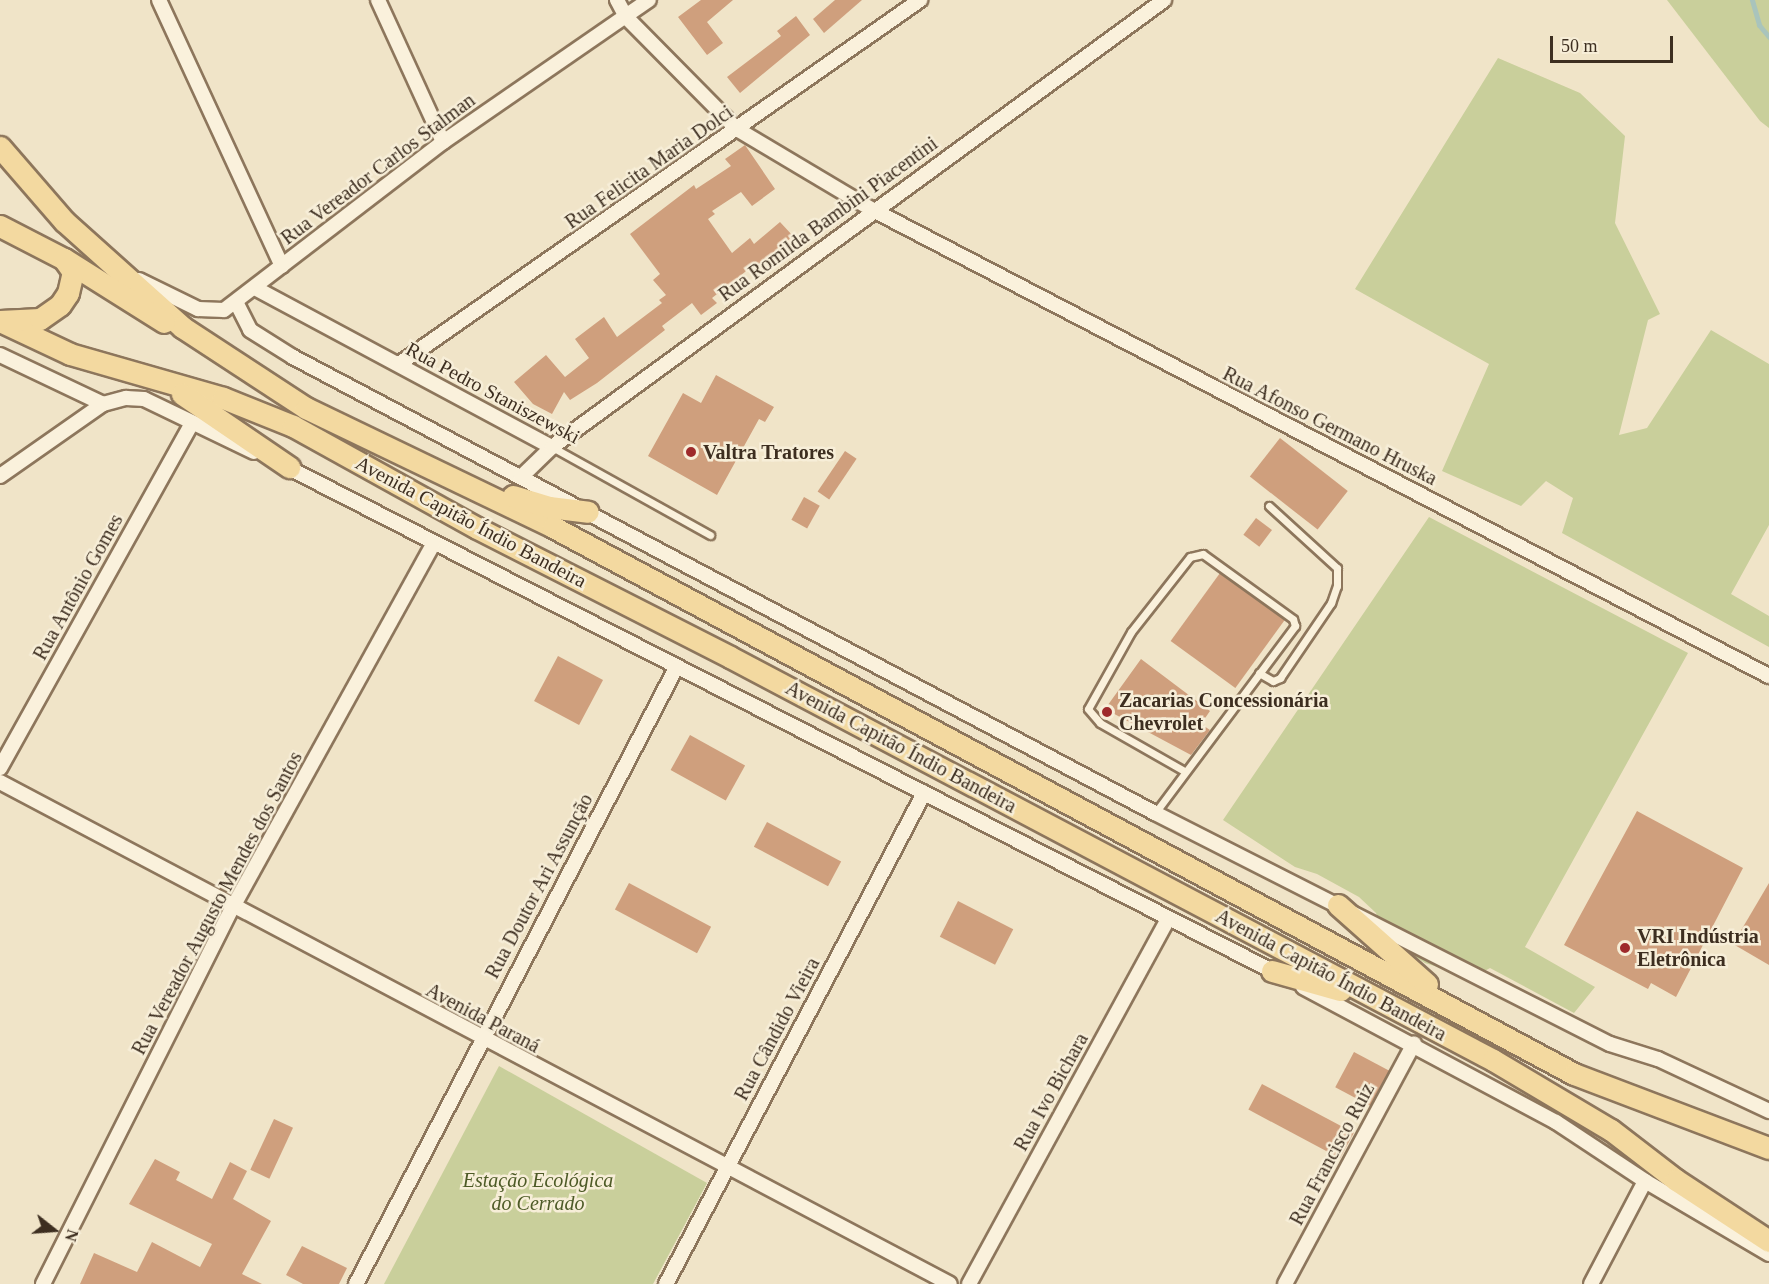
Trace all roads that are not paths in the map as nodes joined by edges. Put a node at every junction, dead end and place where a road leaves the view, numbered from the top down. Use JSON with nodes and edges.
{"nodes":[{"id":1,"x":159,"y":0,"type":"edge"},
{"id":2,"x":378,"y":0,"type":"edge"},
{"id":3,"x":617,"y":0,"type":"edge"},
{"id":4,"x":649,"y":0,"type":"edge"},
{"id":5,"x":920,"y":0,"type":"edge"},
{"id":6,"x":1164,"y":0,"type":"edge"},
{"id":7,"x":626,"y":17,"type":"junction"},
{"id":8,"x":737,"y":129,"type":"junction"},
{"id":9,"x":443,"y":142,"type":"junction"},
{"id":10,"x":0,"y":147,"type":"edge"},
{"id":11,"x":0,"y":209,"type":"edge"},
{"id":12,"x":873,"y":210,"type":"junction"},
{"id":13,"x":6,"y":228,"type":"edge"},
{"id":14,"x":64,"y":259,"type":"junction"},
{"id":15,"x":282,"y":266,"type":"junction"},
{"id":16,"x":124,"y":272,"type":"junction"},
{"id":17,"x":255,"y":288,"type":"junction"},
{"id":18,"x":236,"y":302,"type":"junction"},
{"id":19,"x":0,"y":321,"type":"edge"},
{"id":20,"x":182,"y":327,"type":"junction"},
{"id":21,"x":0,"y":355,"type":"edge"},
{"id":22,"x":399,"y":364,"type":"junction"},
{"id":23,"x":169,"y":385,"type":"junction"},
{"id":24,"x":103,"y":404,"type":"junction"},
{"id":25,"x":191,"y":424,"type":"junction"},
{"id":26,"x":552,"y":447,"type":"junction"},
{"id":27,"x":289,"y":467,"type":"junction"},
{"id":28,"x":434,"y":470,"type":"junction"},
{"id":29,"x":0,"y":476,"type":"edge"},
{"id":30,"x":521,"y":477,"type":"junction"},
{"id":31,"x":1269,"y":506,"type":"dead end"},
{"id":32,"x":588,"y":512,"type":"junction"},
{"id":33,"x":710,"y":535,"type":"dead end"},
{"id":34,"x":433,"y":544,"type":"junction"},
{"id":35,"x":676,"y":668,"type":"junction"},
{"id":36,"x":1259,"y":673,"type":"junction"},
{"id":37,"x":1769,"y":676,"type":"edge"},
{"id":38,"x":0,"y":768,"type":"edge"},
{"id":39,"x":1184,"y":771,"type":"junction"},
{"id":40,"x":0,"y":782,"type":"edge"},
{"id":41,"x":924,"y":793,"type":"junction"},
{"id":42,"x":1155,"y":813,"type":"junction"},
{"id":43,"x":234,"y":904,"type":"junction"},
{"id":44,"x":1338,"y":905,"type":"junction"},
{"id":45,"x":1168,"y":919,"type":"junction"},
{"id":46,"x":1272,"y":971,"type":"junction"},
{"id":47,"x":1382,"y":1002,"type":"junction"},
{"id":48,"x":1459,"y":1012,"type":"junction"},
{"id":49,"x":481,"y":1039,"type":"junction"},
{"id":50,"x":1414,"y":1043,"type":"junction"},
{"id":51,"x":1769,"y":1111,"type":"edge"},
{"id":52,"x":1769,"y":1148,"type":"edge"},
{"id":53,"x":726,"y":1167,"type":"junction"},
{"id":54,"x":1645,"y":1181,"type":"junction"},
{"id":55,"x":1769,"y":1241,"type":"edge"},
{"id":56,"x":1769,"y":1254,"type":"edge"},
{"id":57,"x":43,"y":1284,"type":"edge"},
{"id":58,"x":356,"y":1284,"type":"edge"},
{"id":59,"x":666,"y":1284,"type":"edge"},
{"id":60,"x":950,"y":1284,"type":"edge"},
{"id":61,"x":969,"y":1284,"type":"edge"},
{"id":62,"x":1285,"y":1284,"type":"edge"},
{"id":63,"x":1591,"y":1284,"type":"edge"}],
"edges":[{"from":1,"to":15,"type":"street"},
{"from":2,"to":9,"type":"street"},
{"from":3,"to":7,"type":"street","name":"Rua Afonso Germano Hruska"},
{"from":4,"to":7,"type":"street","name":"Rua Vereador Carlos Stalman"},
{"from":5,"to":8,"type":"street","name":"Rua Felicita Maria Dolci"},
{"from":6,"to":12,"type":"street","name":"Rua Romilda Bambini Piacentini"},
{"from":7,"to":8,"type":"street","name":"Rua Afonso Germano Hruska"},
{"from":7,"to":9,"type":"street","name":"Rua Vereador Carlos Stalman"},
{"from":8,"to":12,"type":"street","name":"Rua Afonso Germano Hruska"},
{"from":8,"to":22,"type":"street","name":"Rua Felicita Maria Dolci"},
{"from":9,"to":15,"type":"street","name":"Rua Vereador Carlos Stalman"},
{"from":10,"to":16,"type":"main road"},
{"from":11,"to":13,"type":"main road"},
{"from":12,"to":26,"type":"street","name":"Rua Romilda Bambini Piacentini"},
{"from":12,"to":37,"type":"street","name":"Rua Afonso Germano Hruska"},
{"from":13,"to":14,"type":"main road"},
{"from":14,"to":19,"type":"main road"},
{"from":14,"to":20,"type":"main road"},
{"from":15,"to":17,"type":"street","name":"Rua Vereador Carlos Stalman"},
{"from":16,"to":18,"type":"street","name":"Rua Vereador Carlos Stalman"},
{"from":16,"to":20,"type":"main road"},
{"from":17,"to":18,"type":"street","name":"Rua Vereador Carlos Stalman"},
{"from":17,"to":22,"type":"street","name":"Rua Pedro Staniszewski"},
{"from":18,"to":30,"type":"street"},
{"from":19,"to":23,"type":"main road","name":"Avenida Capitão Índio Bandeira"},
{"from":20,"to":28,"type":"main road","name":"Avenida Capitão Índio Bandeira"},
{"from":21,"to":24,"type":"street"},
{"from":22,"to":26,"type":"street","name":"Rua Pedro Staniszewski"},
{"from":23,"to":27,"type":"main road"},
{"from":23,"to":47,"type":"main road","name":"Avenida Capitão Índio Bandeira"},
{"from":24,"to":25,"type":"street"},
{"from":24,"to":29,"type":"street"},
{"from":25,"to":27,"type":"street"},
{"from":25,"to":38,"type":"street","name":"Rua Antônio Gomes"},
{"from":26,"to":30,"type":"street","name":"Rua Romilda Bambini Piacentini"},
{"from":26,"to":33,"type":"lane","name":"Rua Pedro Staniszewski"},
{"from":27,"to":34,"type":"street"},
{"from":28,"to":32,"type":"main road"},
{"from":28,"to":48,"type":"main road","name":"Avenida Capitão Índio Bandeira"},
{"from":30,"to":32,"type":"street"},
{"from":31,"to":36,"type":"lane"},
{"from":32,"to":42,"type":"street"},
{"from":34,"to":35,"type":"street"},
{"from":34,"to":43,"type":"street","name":"Rua Vereador Augusto Mendes dos Santos"},
{"from":35,"to":41,"type":"street"},
{"from":35,"to":49,"type":"street","name":"Rua Doutor Ari Assunção"},
{"from":36,"to":39,"type":"lane"},
{"from":36,"to":39,"type":"lane"},
{"from":39,"to":42,"type":"lane"},
{"from":40,"to":43,"type":"street","name":"Avenida Paraná"},
{"from":41,"to":45,"type":"street"},
{"from":41,"to":53,"type":"street","name":"Rua Cândido Vieira"},
{"from":42,"to":44,"type":"street"},
{"from":43,"to":49,"type":"street","name":"Avenida Paraná"},
{"from":43,"to":57,"type":"street","name":"Rua Vereador Augusto Mendes dos Santos"},
{"from":44,"to":48,"type":"main road"},
{"from":44,"to":51,"type":"street"},
{"from":45,"to":46,"type":"street"},
{"from":45,"to":61,"type":"street","name":"Rua Ivo Bichara"},
{"from":46,"to":47,"type":"main road"},
{"from":46,"to":50,"type":"street"},
{"from":47,"to":55,"type":"main road","name":"Avenida Capitão Índio Bandeira"},
{"from":48,"to":52,"type":"main road","name":"Avenida Capitão Índio Bandeira"},
{"from":49,"to":53,"type":"street","name":"Avenida Paraná"},
{"from":49,"to":58,"type":"street","name":"Rua Doutor Ari Assunção"},
{"from":50,"to":54,"type":"street"},
{"from":50,"to":62,"type":"street","name":"Rua Francisco Ruiz"},
{"from":53,"to":59,"type":"street","name":"Rua Cândido Vieira"},
{"from":53,"to":60,"type":"street","name":"Avenida Paraná"},
{"from":54,"to":56,"type":"street"},
{"from":54,"to":63,"type":"street"}]}
